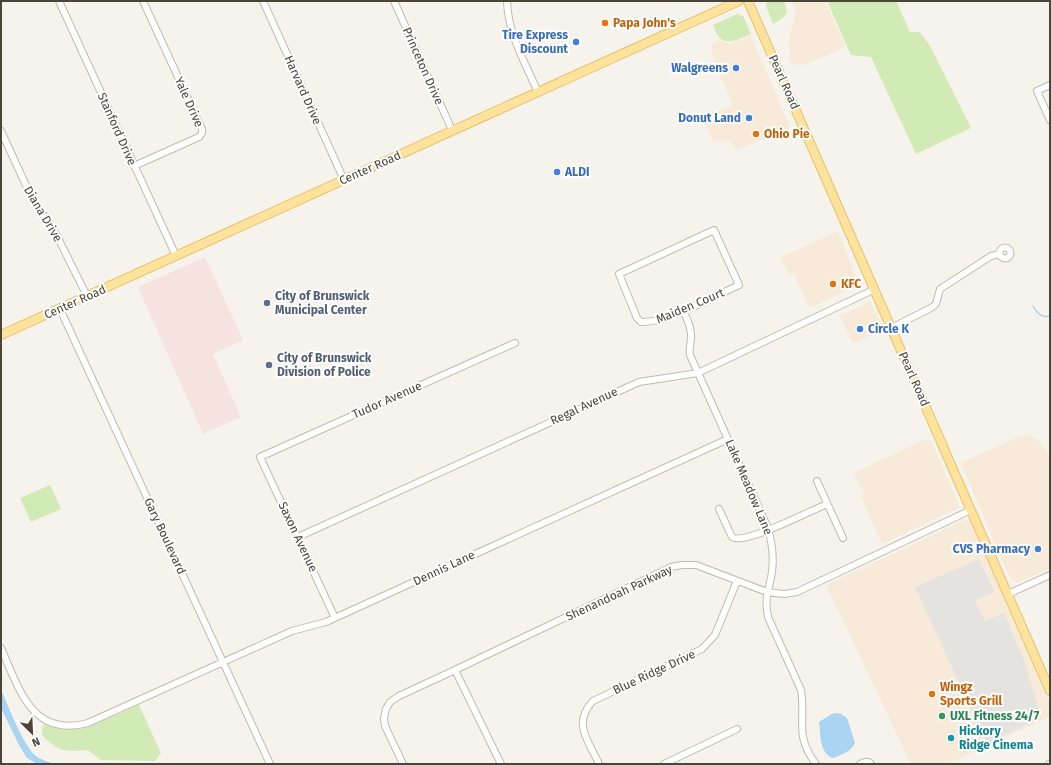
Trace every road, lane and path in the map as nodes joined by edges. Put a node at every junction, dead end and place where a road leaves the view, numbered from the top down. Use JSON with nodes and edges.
{"nodes":[{"id":1,"x":59,"y":1,"type":"edge"},
{"id":2,"x":143,"y":1,"type":"edge"},
{"id":3,"x":263,"y":1,"type":"edge"},
{"id":4,"x":394,"y":1,"type":"edge"},
{"id":5,"x":507,"y":1,"type":"edge"},
{"id":6,"x":739,"y":1,"type":"edge"},
{"id":7,"x":748,"y":1,"type":"edge"},
{"id":8,"x":1050,"y":85,"type":"edge"},
{"id":9,"x":538,"y":92,"type":"junction"},
{"id":10,"x":1050,"y":120,"type":"edge"},
{"id":11,"x":452,"y":130,"type":"junction"},
{"id":12,"x":1,"y":131,"type":"edge"},
{"id":13,"x":134,"y":166,"type":"junction"},
{"id":14,"x":344,"y":180,"type":"junction"},
{"id":15,"x":999,"y":254,"type":"dead end"},
{"id":16,"x":176,"y":256,"type":"junction"},
{"id":17,"x":874,"y":289,"type":"junction"},
{"id":18,"x":87,"y":296,"type":"junction"},
{"id":19,"x":60,"y":308,"type":"junction"},
{"id":20,"x":683,"y":311,"type":"junction"},
{"id":21,"x":891,"y":328,"type":"junction"},
{"id":22,"x":1,"y":335,"type":"edge"},
{"id":23,"x":515,"y":342,"type":"dead end"},
{"id":24,"x":698,"y":373,"type":"junction"},
{"id":25,"x":728,"y":439,"type":"junction"},
{"id":26,"x":260,"y":457,"type":"joint"},
{"id":27,"x":816,"y":481,"type":"dead end"},
{"id":28,"x":827,"y":504,"type":"junction"},
{"id":29,"x":719,"y":509,"type":"dead end"},
{"id":30,"x":971,"y":510,"type":"junction"},
{"id":31,"x":769,"y":530,"type":"junction"},
{"id":32,"x":298,"y":538,"type":"junction"},
{"id":33,"x":843,"y":538,"type":"dead end"},
{"id":34,"x":1050,"y":575,"type":"edge"},
{"id":35,"x":737,"y":581,"type":"junction"},
{"id":36,"x":767,"y":592,"type":"junction"},
{"id":37,"x":1008,"y":594,"type":"junction"},
{"id":38,"x":335,"y":618,"type":"junction"},
{"id":39,"x":1,"y":648,"type":"edge"},
{"id":40,"x":224,"y":662,"type":"junction"},
{"id":41,"x":455,"y":670,"type":"junction"},
{"id":42,"x":1050,"y":691,"type":"edge"},
{"id":43,"x":737,"y":729,"type":"dead end"},
{"id":44,"x":270,"y":764,"type":"edge"},
{"id":45,"x":403,"y":764,"type":"edge"},
{"id":46,"x":501,"y":764,"type":"edge"},
{"id":47,"x":599,"y":764,"type":"edge"},
{"id":48,"x":664,"y":764,"type":"edge"},
{"id":49,"x":816,"y":764,"type":"edge"},
{"id":50,"x":860,"y":764,"type":"edge"},
{"id":51,"x":871,"y":764,"type":"edge"}],
"edges":[{"from":1,"to":13,"type":"street","name":"Stanford Drive"},
{"from":2,"to":13,"type":"street","name":"Yale Drive"},
{"from":3,"to":14,"type":"street","name":"Harvard Drive"},
{"from":4,"to":11,"type":"street","name":"Princeton Drive"},
{"from":5,"to":9,"type":"street"},
{"from":6,"to":9,"type":"main road","name":"Center Road"},
{"from":7,"to":17,"type":"main road","name":"Pearl Road"},
{"from":8,"to":10,"type":"street"},
{"from":9,"to":11,"type":"main road","name":"Center Road"},
{"from":11,"to":14,"type":"main road","name":"Center Road"},
{"from":12,"to":18,"type":"street","name":"Diana Drive"},
{"from":13,"to":16,"type":"street","name":"Stanford Drive"},
{"from":14,"to":16,"type":"main road","name":"Center Road"},
{"from":15,"to":21,"type":"street"},
{"from":16,"to":18,"type":"main road","name":"Center Road"},
{"from":17,"to":21,"type":"main road","name":"Pearl Road"},
{"from":17,"to":24,"type":"street","name":"Regal Avenue"},
{"from":18,"to":19,"type":"main road","name":"Center Road"},
{"from":19,"to":22,"type":"main road","name":"Center Road"},
{"from":19,"to":40,"type":"street","name":"Gary Boulevard"},
{"from":20,"to":20,"type":"street","name":"Maiden Court"},
{"from":20,"to":24,"type":"street","name":"Lake Meadow Lane"},
{"from":21,"to":30,"type":"main road","name":"Pearl Road"},
{"from":23,"to":26,"type":"street","name":"Tudor Avenue"},
{"from":24,"to":25,"type":"street","name":"Lake Meadow Lane"},
{"from":24,"to":32,"type":"street","name":"Regal Avenue"},
{"from":25,"to":31,"type":"street","name":"Lake Meadow Lane"},
{"from":25,"to":38,"type":"street","name":"Dennis Lane"},
{"from":26,"to":32,"type":"street","name":"Saxon Avenue"},
{"from":27,"to":28,"type":"street"},
{"from":28,"to":31,"type":"street"},
{"from":28,"to":33,"type":"street"},
{"from":29,"to":31,"type":"street"},
{"from":30,"to":36,"type":"street","name":"Shenandoah Parkway"},
{"from":30,"to":37,"type":"main road","name":"Pearl Road"},
{"from":31,"to":36,"type":"street","name":"Lake Meadow Lane"},
{"from":32,"to":38,"type":"street","name":"Saxon Avenue"},
{"from":34,"to":37,"type":"street"},
{"from":35,"to":36,"type":"street","name":"Shenandoah Parkway"},
{"from":35,"to":41,"type":"street","name":"Shenandoah Parkway"},
{"from":35,"to":47,"type":"street","name":"Blue Ridge Drive"},
{"from":36,"to":49,"type":"street","name":"Lake Meadow Lane"},
{"from":37,"to":42,"type":"main road","name":"Pearl Road"},
{"from":38,"to":40,"type":"street","name":"Dennis Lane"},
{"from":39,"to":40,"type":"street","name":"Dennis Lane"},
{"from":40,"to":44,"type":"street","name":"Gary Boulevard"},
{"from":41,"to":45,"type":"street","name":"Shenandoah Parkway"},
{"from":41,"to":46,"type":"street"},
{"from":43,"to":48,"type":"street"},
{"from":50,"to":51,"type":"street"}]}
